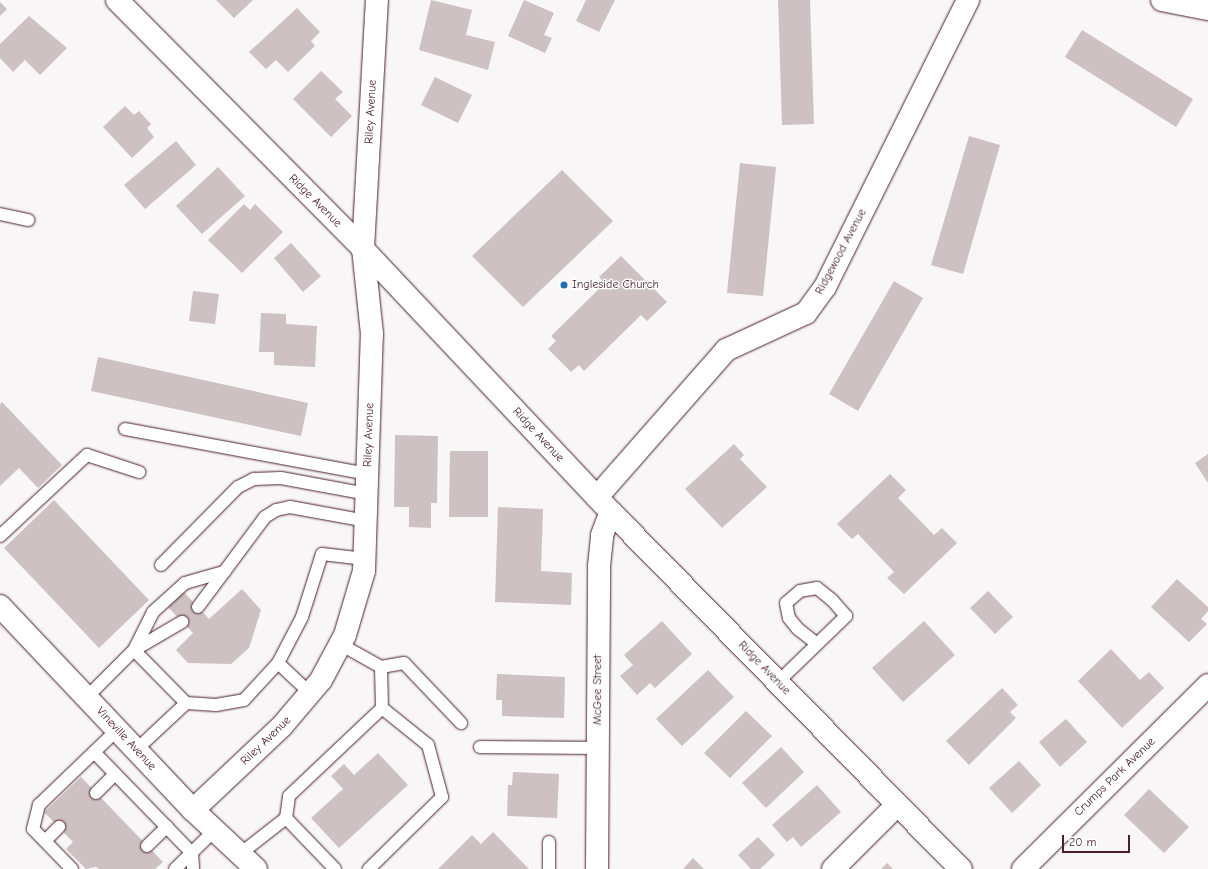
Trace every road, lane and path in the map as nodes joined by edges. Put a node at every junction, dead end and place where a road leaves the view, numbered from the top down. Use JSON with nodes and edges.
{"nodes":[{"id":1,"x":117,"y":0,"type":"edge"},
{"id":2,"x":377,"y":0,"type":"edge"},
{"id":3,"x":968,"y":0,"type":"edge"},
{"id":4,"x":1162,"y":0,"type":"edge"},
{"id":5,"x":1208,"y":9,"type":"edge"},
{"id":6,"x":0,"y":214,"type":"edge"},
{"id":7,"x":28,"y":220,"type":"dead end"},
{"id":8,"x":363,"y":250,"type":"junction"},
{"id":9,"x":126,"y":429,"type":"dead end"},
{"id":10,"x":139,"y":472,"type":"dead end"},
{"id":11,"x":368,"y":484,"type":"junction"},
{"id":12,"x":604,"y":504,"type":"junction"},
{"id":13,"x":366,"y":522,"type":"junction"},
{"id":14,"x":0,"y":536,"type":"edge"},
{"id":15,"x":365,"y":558,"type":"junction"},
{"id":16,"x":161,"y":565,"type":"dead end"},
{"id":17,"x":224,"y":572,"type":"junction"},
{"id":18,"x":0,"y":606,"type":"edge"},
{"id":19,"x":198,"y":607,"type":"dead end"},
{"id":20,"x":182,"y":622,"type":"dead end"},
{"id":21,"x":816,"y":643,"type":"junction"},
{"id":22,"x":340,"y":644,"type":"junction"},
{"id":23,"x":134,"y":650,"type":"junction"},
{"id":24,"x":278,"y":663,"type":"junction"},
{"id":25,"x":381,"y":667,"type":"junction"},
{"id":26,"x":778,"y":682,"type":"junction"},
{"id":27,"x":1208,"y":685,"type":"edge"},
{"id":28,"x":311,"y":694,"type":"junction"},
{"id":29,"x":86,"y":697,"type":"junction"},
{"id":30,"x":186,"y":703,"type":"junction"},
{"id":31,"x":382,"y":708,"type":"junction"},
{"id":32,"x":461,"y":723,"type":"dead end"},
{"id":33,"x":118,"y":729,"type":"junction"},
{"id":34,"x":480,"y":746,"type":"dead end"},
{"id":35,"x":598,"y":748,"type":"junction"},
{"id":36,"x":136,"y":750,"type":"junction"},
{"id":37,"x":94,"y":752,"type":"junction"},
{"id":38,"x":115,"y":774,"type":"junction"},
{"id":39,"x":96,"y":793,"type":"dead end"},
{"id":40,"x":898,"y":805,"type":"junction"},
{"id":41,"x":193,"y":810,"type":"junction"},
{"id":42,"x":286,"y":818,"type":"junction"},
{"id":43,"x":59,"y":828,"type":"dead end"},
{"id":44,"x":167,"y":828,"type":"junction"},
{"id":45,"x":215,"y":830,"type":"junction"},
{"id":46,"x":45,"y":841,"type":"junction"},
{"id":47,"x":549,"y":842,"type":"dead end"},
{"id":48,"x":146,"y":846,"type":"dead end"},
{"id":49,"x":192,"y":853,"type":"junction"},
{"id":50,"x":248,"y":862,"type":"edge"},
{"id":51,"x":72,"y":869,"type":"edge"},
{"id":52,"x":175,"y":869,"type":"edge"},
{"id":53,"x":193,"y":869,"type":"edge"},
{"id":54,"x":335,"y":869,"type":"edge"},
{"id":55,"x":369,"y":869,"type":"edge"},
{"id":56,"x":549,"y":869,"type":"edge"},
{"id":57,"x":596,"y":869,"type":"edge"},
{"id":58,"x":833,"y":869,"type":"edge"},
{"id":59,"x":961,"y":869,"type":"edge"},
{"id":60,"x":1023,"y":869,"type":"edge"}],
"edges":[{"from":1,"to":8,"type":"street","name":"Ridge Avenue"},
{"from":2,"to":8,"type":"street","name":"Riley Avenue"},
{"from":3,"to":12,"type":"street","name":"Ridgewood Avenue"},
{"from":4,"to":5,"type":"street"},
{"from":6,"to":7,"type":"lane"},
{"from":8,"to":11,"type":"street","name":"Riley Avenue"},
{"from":8,"to":12,"type":"street","name":"Ridge Avenue"},
{"from":9,"to":11,"type":"lane"},
{"from":10,"to":14,"type":"lane"},
{"from":11,"to":13,"type":"street","name":"Riley Avenue"},
{"from":11,"to":16,"type":"lane"},
{"from":12,"to":26,"type":"street","name":"Ridge Avenue"},
{"from":12,"to":35,"type":"street","name":"McGee Street"},
{"from":13,"to":15,"type":"street","name":"Riley Avenue"},
{"from":13,"to":17,"type":"lane"},
{"from":15,"to":22,"type":"street","name":"Riley Avenue"},
{"from":15,"to":24,"type":"lane"},
{"from":17,"to":19,"type":"lane"},
{"from":17,"to":23,"type":"lane"},
{"from":18,"to":29,"type":"street","name":"Vineville Avenue"},
{"from":20,"to":23,"type":"lane"},
{"from":21,"to":21,"type":"lane"},
{"from":21,"to":26,"type":"lane"},
{"from":22,"to":25,"type":"lane"},
{"from":22,"to":28,"type":"street","name":"Riley Avenue"},
{"from":23,"to":29,"type":"lane"},
{"from":23,"to":30,"type":"lane"},
{"from":24,"to":28,"type":"lane"},
{"from":24,"to":30,"type":"lane"},
{"from":25,"to":31,"type":"lane"},
{"from":25,"to":32,"type":"lane"},
{"from":26,"to":40,"type":"street","name":"Ridge Avenue"},
{"from":27,"to":60,"type":"street","name":"Crumps Park Avenue"},
{"from":28,"to":41,"type":"street","name":"Riley Avenue"},
{"from":29,"to":33,"type":"street","name":"Vineville Avenue"},
{"from":30,"to":36,"type":"lane"},
{"from":31,"to":42,"type":"lane"},
{"from":31,"to":55,"type":"lane"},
{"from":33,"to":36,"type":"street","name":"Vineville Avenue"},
{"from":33,"to":37,"type":"lane"},
{"from":34,"to":35,"type":"lane"},
{"from":35,"to":57,"type":"street","name":"McGee Street"},
{"from":36,"to":41,"type":"street","name":"Vineville Avenue"},
{"from":37,"to":38,"type":"lane"},
{"from":37,"to":46,"type":"lane"},
{"from":38,"to":39,"type":"lane"},
{"from":38,"to":44,"type":"lane"},
{"from":40,"to":58,"type":"street"},
{"from":40,"to":59,"type":"street","name":"Ridge Avenue"},
{"from":41,"to":45,"type":"street","name":"Vineville Avenue"},
{"from":42,"to":50,"type":"lane"},
{"from":42,"to":54,"type":"lane"},
{"from":43,"to":46,"type":"lane"},
{"from":44,"to":48,"type":"lane"},
{"from":44,"to":49,"type":"lane"},
{"from":45,"to":49,"type":"lane"},
{"from":45,"to":50,"type":"street","name":"Vineville Avenue"},
{"from":46,"to":51,"type":"lane"},
{"from":47,"to":56,"type":"lane"},
{"from":49,"to":52,"type":"lane"},
{"from":49,"to":53,"type":"lane"}]}
